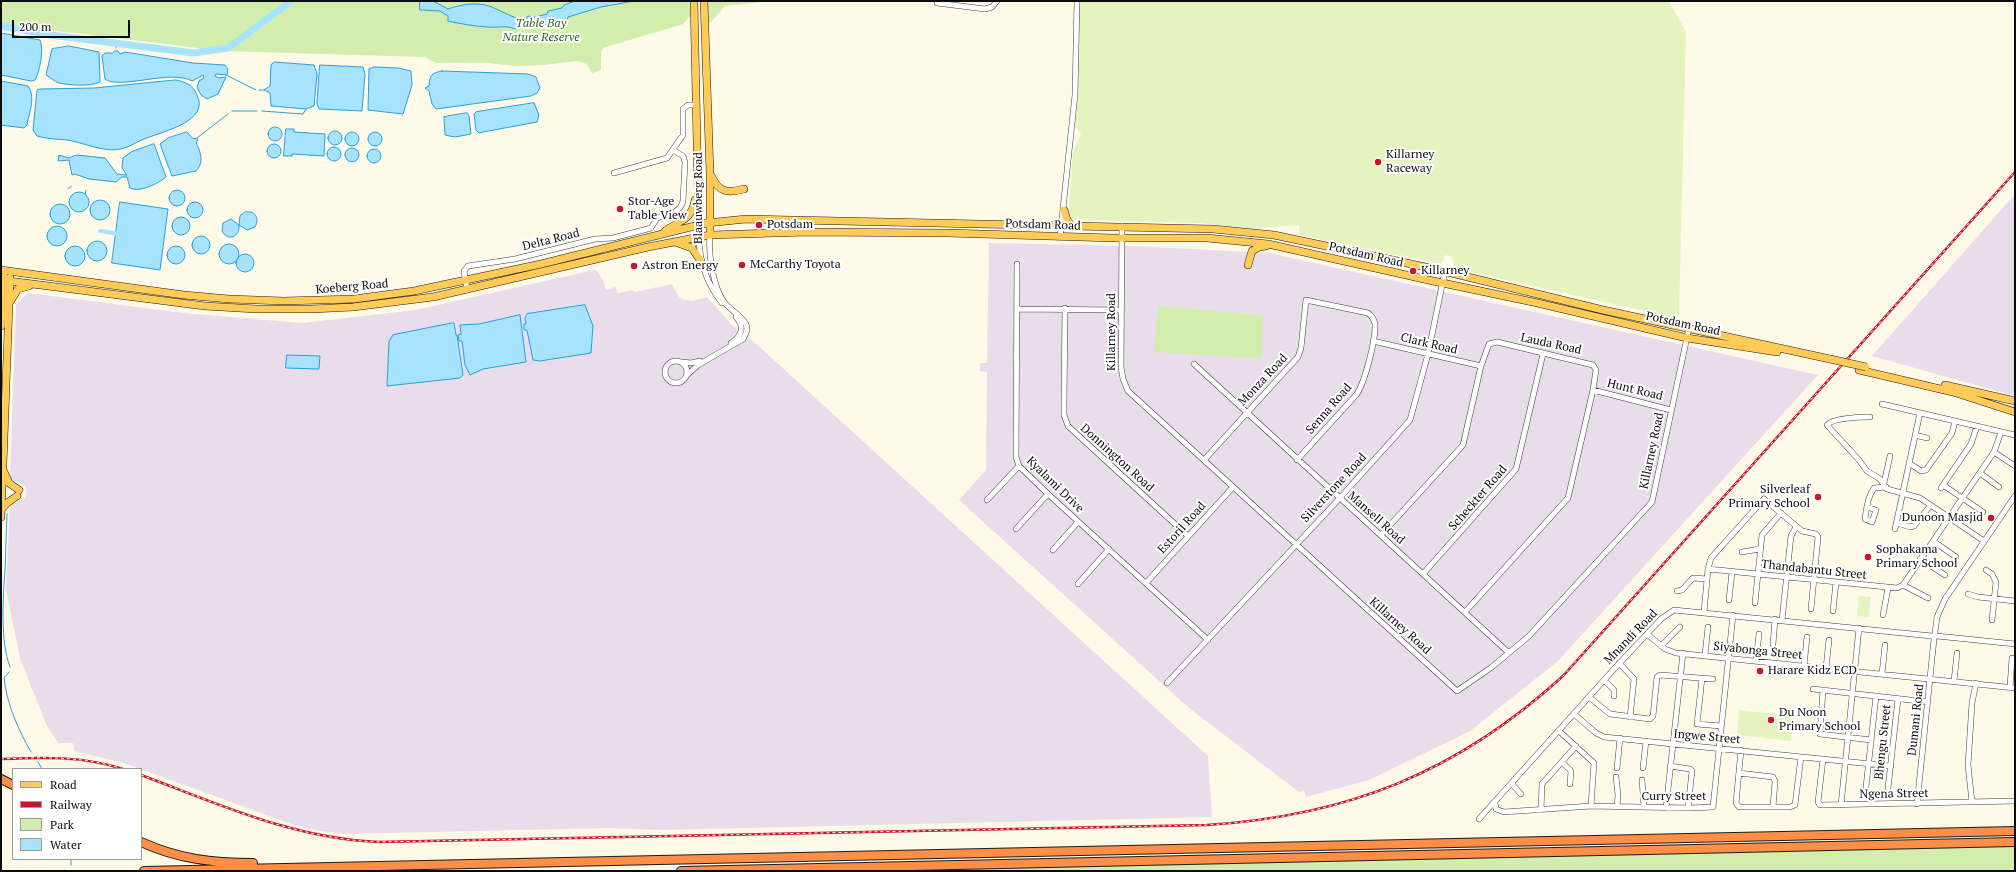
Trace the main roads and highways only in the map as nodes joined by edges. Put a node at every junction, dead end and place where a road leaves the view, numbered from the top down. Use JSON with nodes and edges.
{"nodes":[{"id":1,"x":694,"y":1,"type":"edge"},
{"id":2,"x":704,"y":1,"type":"edge"},
{"id":3,"x":710,"y":173,"type":"junction"},
{"id":4,"x":697,"y":184,"type":"junction"},
{"id":5,"x":744,"y":189,"type":"dead end"},
{"id":6,"x":1064,"y":210,"type":"road end"},
{"id":7,"x":803,"y":219,"type":"junction"},
{"id":8,"x":711,"y":222,"type":"junction"},
{"id":9,"x":1071,"y":224,"type":"junction"},
{"id":10,"x":698,"y":225,"type":"junction"},
{"id":11,"x":804,"y":232,"type":"junction"},
{"id":12,"x":660,"y":235,"type":"junction"},
{"id":13,"x":710,"y":235,"type":"junction"},
{"id":14,"x":699,"y":236,"type":"junction"},
{"id":15,"x":674,"y":242,"type":"junction"},
{"id":16,"x":1282,"y":247,"type":"junction"},
{"id":17,"x":702,"y":263,"type":"road end"},
{"id":18,"x":1248,"y":265,"type":"dead end"},
{"id":19,"x":5,"y":271,"type":"edge"},
{"id":20,"x":5,"y":280,"type":"edge"},
{"id":21,"x":38,"y":285,"type":"junction"},
{"id":22,"x":9,"y":304,"type":"junction"},
{"id":23,"x":1,"y":309,"type":"edge"},
{"id":24,"x":1,"y":326,"type":"edge"},
{"id":25,"x":1827,"y":361,"type":"junction"},
{"id":26,"x":2015,"y":401,"type":"edge"},
{"id":27,"x":2015,"y":412,"type":"edge"},
{"id":28,"x":3,"y":468,"type":"junction"},
{"id":29,"x":1,"y":493,"type":"edge"},
{"id":30,"x":1,"y":510,"type":"edge"},
{"id":31,"x":1,"y":517,"type":"edge"},
{"id":32,"x":1,"y":779,"type":"edge"},
{"id":33,"x":12,"y":784,"type":"edge"},
{"id":34,"x":2015,"y":831,"type":"edge"},
{"id":35,"x":142,"y":842,"type":"edge"},
{"id":36,"x":2015,"y":842,"type":"edge"},
{"id":37,"x":426,"y":865,"type":"junction"},
{"id":38,"x":144,"y":871,"type":"edge"},
{"id":39,"x":681,"y":871,"type":"edge"}],
"edges":[{"from":1,"to":4,"type":"main road","name":"Blaauwberg Road"},
{"from":2,"to":3,"type":"main road","name":"Blaauwberg Road"},
{"from":3,"to":5,"type":"main road"},
{"from":3,"to":8,"type":"main road","name":"Blaauwberg Road"},
{"from":4,"to":10,"type":"main road","name":"Blaauwberg Road"},
{"from":4,"to":12,"type":"main road"},
{"from":6,"to":9,"type":"main road"},
{"from":7,"to":8,"type":"main road","name":"Potsdam Road"},
{"from":7,"to":9,"type":"main road","name":"Potsdam Road"},
{"from":7,"to":11,"type":"main road"},
{"from":8,"to":10,"type":"main road","name":"Potsdam Road"},
{"from":8,"to":13,"type":"main road","name":"Blaauwberg Road"},
{"from":9,"to":25,"type":"main road","name":"Potsdam Road"},
{"from":10,"to":12,"type":"main road","name":"Koeberg Road"},
{"from":10,"to":14,"type":"main road","name":"Blaauwberg Road"},
{"from":11,"to":13,"type":"main road","name":"Potsdam Road"},
{"from":11,"to":16,"type":"main road","name":"Potsdam Road"},
{"from":12,"to":19,"type":"main road","name":"Koeberg Road"},
{"from":13,"to":14,"type":"main road","name":"Potsdam Road"},
{"from":14,"to":15,"type":"main road","name":"Koeberg Road"},
{"from":15,"to":17,"type":"main road"},
{"from":15,"to":21,"type":"main road","name":"Koeberg Road"},
{"from":16,"to":18,"type":"main road"},
{"from":16,"to":25,"type":"main road","name":"Potsdam Road"},
{"from":19,"to":20,"type":"main road"},
{"from":20,"to":21,"type":"main road","name":"Koeberg Road"},
{"from":20,"to":22,"type":"main road"},
{"from":20,"to":23,"type":"main road"},
{"from":21,"to":22,"type":"main road"},
{"from":22,"to":28,"type":"main road"},
{"from":23,"to":24,"type":"main road"},
{"from":25,"to":26,"type":"main road","name":"Potsdam Road","bridge":true},
{"from":25,"to":27,"type":"main road","name":"Potsdam Road"},
{"from":28,"to":29,"type":"main road"},
{"from":28,"to":30,"type":"main road"},
{"from":29,"to":30,"type":"main road"},
{"from":30,"to":31,"type":"main road"},
{"from":32,"to":33,"type":"highway"},
{"from":34,"to":37,"type":"highway"},
{"from":35,"to":37,"type":"highway"},
{"from":36,"to":39,"type":"highway"},
{"from":37,"to":38,"type":"highway"}]}
